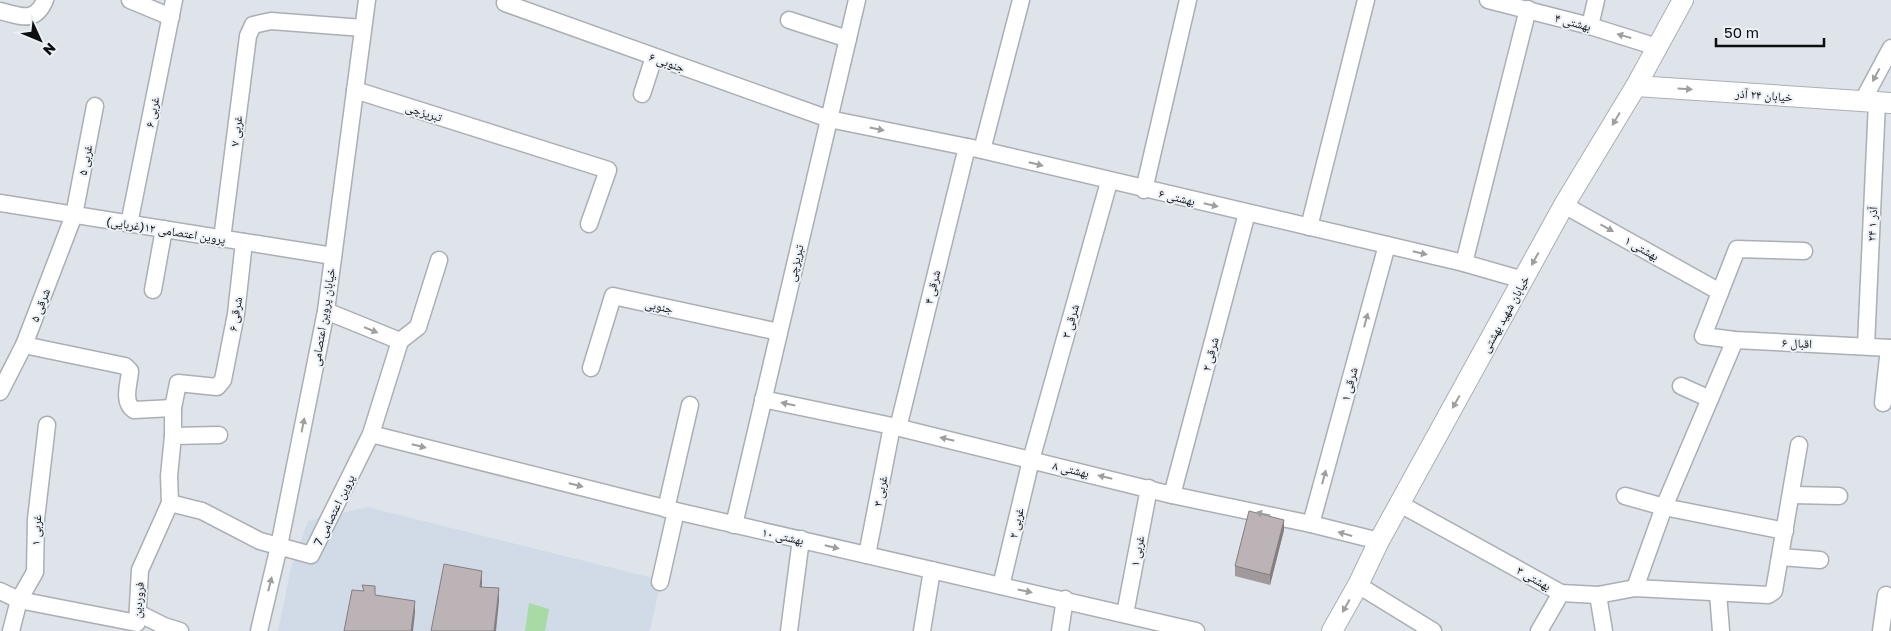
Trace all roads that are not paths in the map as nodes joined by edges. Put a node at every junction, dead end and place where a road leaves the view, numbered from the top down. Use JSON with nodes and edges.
{"nodes":[{"id":1,"x":45,"y":0,"type":"edge"},
{"id":2,"x":130,"y":0,"type":"edge"},
{"id":3,"x":174,"y":0,"type":"edge"},
{"id":4,"x":367,"y":0,"type":"edge"},
{"id":5,"x":857,"y":0,"type":"edge"},
{"id":6,"x":1021,"y":0,"type":"edge"},
{"id":7,"x":1188,"y":0,"type":"edge"},
{"id":8,"x":1366,"y":0,"type":"edge"},
{"id":9,"x":1488,"y":0,"type":"edge"},
{"id":10,"x":1596,"y":0,"type":"edge"},
{"id":11,"x":1683,"y":0,"type":"edge"},
{"id":12,"x":505,"y":4,"type":"dead end"},
{"id":13,"x":1528,"y":9,"type":"junction"},
{"id":14,"x":0,"y":11,"type":"edge"},
{"id":15,"x":171,"y":17,"type":"junction"},
{"id":16,"x":788,"y":20,"type":"dead end"},
{"id":17,"x":1590,"y":26,"type":"junction"},
{"id":18,"x":364,"y":28,"type":"junction"},
{"id":19,"x":848,"y":40,"type":"junction"},
{"id":20,"x":1657,"y":47,"type":"junction"},
{"id":21,"x":1891,"y":48,"type":"edge"},
{"id":22,"x":654,"y":57,"type":"junction"},
{"id":23,"x":1636,"y":86,"type":"junction"},
{"id":24,"x":355,"y":90,"type":"junction"},
{"id":25,"x":642,"y":94,"type":"dead end"},
{"id":26,"x":1877,"y":102,"type":"edge"},
{"id":27,"x":95,"y":106,"type":"dead end"},
{"id":28,"x":829,"y":119,"type":"junction"},
{"id":29,"x":974,"y":149,"type":"junction"},
{"id":30,"x":1109,"y":182,"type":"junction"},
{"id":31,"x":1144,"y":190,"type":"junction"},
{"id":32,"x":0,"y":203,"type":"edge"},
{"id":33,"x":1564,"y":205,"type":"junction"},
{"id":34,"x":1247,"y":213,"type":"junction"},
{"id":35,"x":74,"y":215,"type":"junction"},
{"id":36,"x":129,"y":224,"type":"junction"},
{"id":37,"x":589,"y":224,"type":"dead end"},
{"id":38,"x":1309,"y":227,"type":"junction"},
{"id":39,"x":164,"y":229,"type":"junction"},
{"id":40,"x":222,"y":238,"type":"junction"},
{"id":41,"x":244,"y":242,"type":"junction"},
{"id":42,"x":1387,"y":245,"type":"junction"},
{"id":43,"x":1804,"y":251,"type":"dead end"},
{"id":44,"x":333,"y":256,"type":"junction"},
{"id":45,"x":439,"y":260,"type":"dead end"},
{"id":46,"x":1464,"y":263,"type":"junction"},
{"id":47,"x":1523,"y":280,"type":"junction"},
{"id":48,"x":153,"y":290,"type":"dead end"},
{"id":49,"x":1720,"y":292,"type":"junction"},
{"id":50,"x":326,"y":311,"type":"junction"},
{"id":51,"x":779,"y":332,"type":"junction"},
{"id":52,"x":1735,"y":340,"type":"junction"},
{"id":53,"x":400,"y":341,"type":"junction"},
{"id":54,"x":24,"y":345,"type":"junction"},
{"id":55,"x":1866,"y":346,"type":"junction"},
{"id":56,"x":1890,"y":348,"type":"edge"},
{"id":57,"x":6,"y":368,"type":"edge"},
{"id":58,"x":591,"y":368,"type":"dead end"},
{"id":59,"x":1681,"y":386,"type":"dead end"},
{"id":60,"x":0,"y":392,"type":"edge"},
{"id":61,"x":763,"y":398,"type":"junction"},
{"id":62,"x":1710,"y":399,"type":"junction"},
{"id":63,"x":1882,"y":403,"type":"dead end"},
{"id":64,"x":690,"y":404,"type":"dead end"},
{"id":65,"x":173,"y":408,"type":"junction"},
{"id":66,"x":47,"y":425,"type":"dead end"},
{"id":67,"x":895,"y":427,"type":"junction"},
{"id":68,"x":371,"y":434,"type":"junction"},
{"id":69,"x":219,"y":435,"type":"dead end"},
{"id":70,"x":173,"y":436,"type":"junction"},
{"id":71,"x":1800,"y":445,"type":"dead end"},
{"id":72,"x":1031,"y":460,"type":"junction"},
{"id":73,"x":1149,"y":488,"type":"junction"},
{"id":74,"x":1172,"y":495,"type":"junction"},
{"id":75,"x":1792,"y":495,"type":"junction"},
{"id":76,"x":1625,"y":496,"type":"dead end"},
{"id":77,"x":1839,"y":496,"type":"dead end"},
{"id":78,"x":170,"y":503,"type":"junction"},
{"id":79,"x":1400,"y":504,"type":"junction"},
{"id":80,"x":1664,"y":507,"type":"junction"},
{"id":81,"x":671,"y":510,"type":"junction"},
{"id":82,"x":1311,"y":524,"type":"junction"},
{"id":83,"x":734,"y":525,"type":"junction"},
{"id":84,"x":1785,"y":531,"type":"junction"},
{"id":85,"x":801,"y":539,"type":"junction"},
{"id":86,"x":1379,"y":542,"type":"junction"},
{"id":87,"x":279,"y":546,"type":"junction"},
{"id":88,"x":867,"y":555,"type":"junction"},
{"id":89,"x":1780,"y":557,"type":"junction"},
{"id":90,"x":1820,"y":560,"type":"dead end"},
{"id":91,"x":932,"y":570,"type":"junction"},
{"id":92,"x":660,"y":582,"type":"dead end"},
{"id":93,"x":1358,"y":585,"type":"junction"},
{"id":94,"x":1001,"y":586,"type":"junction"},
{"id":95,"x":1635,"y":588,"type":"junction"},
{"id":96,"x":0,"y":591,"type":"edge"},
{"id":97,"x":1561,"y":593,"type":"junction"},
{"id":98,"x":1718,"y":593,"type":"junction"},
{"id":99,"x":1598,"y":595,"type":"junction"},
{"id":100,"x":1886,"y":595,"type":"dead end"},
{"id":101,"x":1065,"y":599,"type":"junction"},
{"id":102,"x":19,"y":600,"type":"junction"},
{"id":103,"x":138,"y":612,"type":"junction"},
{"id":104,"x":1125,"y":614,"type":"junction"},
{"id":105,"x":11,"y":631,"type":"edge"},
{"id":106,"x":180,"y":631,"type":"edge"},
{"id":107,"x":258,"y":631,"type":"edge"},
{"id":108,"x":789,"y":631,"type":"edge"},
{"id":109,"x":922,"y":631,"type":"edge"},
{"id":110,"x":1060,"y":631,"type":"edge"},
{"id":111,"x":1194,"y":631,"type":"edge"},
{"id":112,"x":1332,"y":631,"type":"edge"},
{"id":113,"x":1433,"y":631,"type":"edge"},
{"id":114,"x":1539,"y":631,"type":"edge"},
{"id":115,"x":1604,"y":631,"type":"edge"},
{"id":116,"x":1721,"y":631,"type":"edge"},
{"id":117,"x":1881,"y":631,"type":"edge"}],
"edges":[{"from":1,"to":14,"type":"street"},
{"from":2,"to":15,"type":"street"},
{"from":3,"to":15,"type":"street","name":"غربی ۶"},
{"from":4,"to":18,"type":"street","name":"خیابان پروین اعتصامی"},
{"from":5,"to":19,"type":"street","name":"تبریزچی"},
{"from":6,"to":29,"type":"street","name":"شرقی ۴"},
{"from":7,"to":31,"type":"street"},
{"from":8,"to":38,"type":"street"},
{"from":9,"to":13,"type":"street","name":"بهشتی ۴"},
{"from":10,"to":17,"type":"street"},
{"from":11,"to":20,"type":"main road","name":"خیابان شهید بهشتی"},
{"from":12,"to":22,"type":"street","name":"جنوبی ۶"},
{"from":13,"to":17,"type":"street","name":"بهشتی ۴"},
{"from":13,"to":46,"type":"street"},
{"from":15,"to":36,"type":"street","name":"غربی ۶"},
{"from":16,"to":19,"type":"street"},
{"from":20,"to":17,"type":"street","name":"بهشتی ۴","one_way":true},
{"from":18,"to":24,"type":"street","name":"خیابان پروین اعتصامی"},
{"from":18,"to":40,"type":"street","name":"غربی ۷"},
{"from":19,"to":28,"type":"street","name":"تبریزچی"},
{"from":20,"to":23,"type":"main road","name":"خیابان شهید بهشتی"},
{"from":21,"to":26,"type":"street","one_way":true},
{"from":22,"to":25,"type":"street"},
{"from":22,"to":28,"type":"street","name":"جنوبی ۶"},
{"from":23,"to":26,"type":"main road","name":"خیابان ۲۴ آذر","one_way":true},
{"from":23,"to":33,"type":"main road","name":"خیابان شهید بهشتی","one_way":true},
{"from":24,"to":37,"type":"street","name":"تبریزچی"},
{"from":24,"to":44,"type":"street","name":"خیابان پروین اعتصامی"},
{"from":26,"to":55,"type":"street","name":"۲۴ آذر ۱"},
{"from":27,"to":35,"type":"street","name":"غربی ۵"},
{"from":28,"to":29,"type":"street","name":"بهشتی ۶","one_way":true},
{"from":28,"to":51,"type":"street","name":"تبریزچی"},
{"from":29,"to":30,"type":"street","name":"بهشتی ۶","one_way":true},
{"from":29,"to":67,"type":"street","name":"شرقی ۴"},
{"from":30,"to":31,"type":"street","name":"بهشتی ۶"},
{"from":30,"to":72,"type":"street","name":"شرقی ۳"},
{"from":31,"to":34,"type":"street","name":"بهشتی ۶","one_way":true},
{"from":32,"to":35,"type":"street","name":"پروین اعتصامی ۱۲(غربایی)"},
{"from":33,"to":47,"type":"main road","name":"خیابان شهید بهشتی","one_way":true},
{"from":33,"to":49,"type":"street","name":"بهشتی ۱","one_way":true},
{"from":34,"to":38,"type":"street","name":"بهشتی ۶"},
{"from":34,"to":74,"type":"street","name":"شرقی ۲"},
{"from":35,"to":36,"type":"street","name":"پروین اعتصامی ۱۲(غربایی)"},
{"from":35,"to":54,"type":"street","name":"شرقی ۵"},
{"from":36,"to":39,"type":"street","name":"پروین اعتصامی ۱۲(غربایی)"},
{"from":38,"to":42,"type":"street","name":"بهشتی ۶"},
{"from":39,"to":40,"type":"street","name":"پروین اعتصامی ۱۲(غربایی)"},
{"from":39,"to":48,"type":"street"},
{"from":40,"to":41,"type":"street","name":"پروین اعتصامی ۱۲(غربایی)"},
{"from":41,"to":44,"type":"street","name":"پروین اعتصامی ۱۲(غربایی)"},
{"from":41,"to":65,"type":"street","name":"شرقی ۶"},
{"from":42,"to":46,"type":"street","name":"بهشتی ۶","one_way":true},
{"from":82,"to":42,"type":"street","name":"شرقی ۱","one_way":true},
{"from":43,"to":49,"type":"street"},
{"from":44,"to":50,"type":"street","name":"خیابان پروین اعتصامی"},
{"from":45,"to":53,"type":"street"},
{"from":46,"to":47,"type":"street","name":"بهشتی ۶"},
{"from":47,"to":79,"type":"main road","name":"خیابان شهید بهشتی","one_way":true},
{"from":49,"to":52,"type":"street","name":"اقبال ۶"},
{"from":50,"to":53,"type":"street","one_way":true},
{"from":87,"to":50,"type":"street","name":"خیابان پروین اعتصامی","one_way":true},
{"from":51,"to":58,"type":"street","name":"جنوبی"},
{"from":51,"to":61,"type":"street","name":"تبریزچی"},
{"from":52,"to":55,"type":"street","name":"اقبال ۶"},
{"from":52,"to":62,"type":"street"},
{"from":53,"to":68,"type":"street"},
{"from":54,"to":57,"type":"street","name":"شرقی ۵"},
{"from":54,"to":65,"type":"street"},
{"from":55,"to":56,"type":"street","name":"اقبال ۶"},
{"from":56,"to":63,"type":"street"},
{"from":57,"to":60,"type":"street","name":"شرقی ۵"},
{"from":59,"to":62,"type":"street"},
{"from":67,"to":61,"type":"street","name":"بهشتی ۸","one_way":true},
{"from":61,"to":83,"type":"street","name":"تبریزچی"},
{"from":62,"to":80,"type":"street"},
{"from":64,"to":81,"type":"street"},
{"from":65,"to":70,"type":"street"},
{"from":66,"to":102,"type":"street","name":"غربی ۱"},
{"from":72,"to":67,"type":"street","name":"بهشتی ۸","one_way":true},
{"from":67,"to":88,"type":"street","name":"غربی ۳"},
{"from":68,"to":81,"type":"street","name":"بهشتی ۱۰","one_way":true},
{"from":68,"to":87,"type":"street","name":"پروین اعتصامی 7"},
{"from":69,"to":70,"type":"street"},
{"from":70,"to":78,"type":"street"},
{"from":71,"to":75,"type":"street"},
{"from":73,"to":72,"type":"street","name":"بهشتی ۸","one_way":true},
{"from":72,"to":94,"type":"street","name":"غربی ۲"},
{"from":73,"to":74,"type":"street","name":"بهشتی ۸"},
{"from":73,"to":104,"type":"street","name":"غربی ۱"},
{"from":82,"to":74,"type":"street","name":"بهشتی ۸","one_way":true},
{"from":75,"to":77,"type":"street"},
{"from":75,"to":84,"type":"street"},
{"from":76,"to":80,"type":"street"},
{"from":78,"to":87,"type":"street"},
{"from":78,"to":103,"type":"street","name":"فروردین"},
{"from":79,"to":86,"type":"main road","name":"خیابان شهید بهشتی"},
{"from":79,"to":97,"type":"street","name":"بهشتی ۳"},
{"from":80,"to":84,"type":"street"},
{"from":80,"to":95,"type":"street"},
{"from":81,"to":83,"type":"street","name":"بهشتی ۱۰"},
{"from":81,"to":92,"type":"street"},
{"from":86,"to":82,"type":"street","name":"بهشتی ۸","one_way":true},
{"from":83,"to":85,"type":"street","name":"بهشتی ۱۰"},
{"from":84,"to":89,"type":"street"},
{"from":85,"to":88,"type":"street","name":"بهشتی ۱۰","one_way":true},
{"from":85,"to":108,"type":"street"},
{"from":86,"to":93,"type":"main road","name":"خیابان شهید بهشتی"},
{"from":107,"to":87,"type":"street","name":"خیابان پروین اعتصامی","one_way":true},
{"from":88,"to":91,"type":"street","name":"بهشتی ۱۰"},
{"from":89,"to":90,"type":"street"},
{"from":89,"to":98,"type":"street","name":"بهشتی ۳"},
{"from":91,"to":94,"type":"street","name":"بهشتی ۱۰"},
{"from":91,"to":109,"type":"street"},
{"from":93,"to":112,"type":"main road","name":"خیابان شهید بهشتی","one_way":true},
{"from":93,"to":113,"type":"street"},
{"from":94,"to":101,"type":"street","name":"بهشتی ۱۰","one_way":true},
{"from":95,"to":98,"type":"street","name":"بهشتی ۳"},
{"from":95,"to":99,"type":"street","name":"بهشتی ۳"},
{"from":96,"to":102,"type":"street","name":"فروردین"},
{"from":97,"to":99,"type":"street","name":"بهشتی ۳"},
{"from":97,"to":114,"type":"street"},
{"from":98,"to":116,"type":"street"},
{"from":99,"to":115,"type":"street"},
{"from":100,"to":117,"type":"street"},
{"from":101,"to":104,"type":"street","name":"بهشتی ۱۰"},
{"from":101,"to":110,"type":"street"},
{"from":102,"to":103,"type":"street","name":"فروردین"},
{"from":102,"to":105,"type":"street","name":"غربی ۱"},
{"from":103,"to":106,"type":"street"},
{"from":104,"to":111,"type":"street","name":"بهشتی ۱۰"}]}
